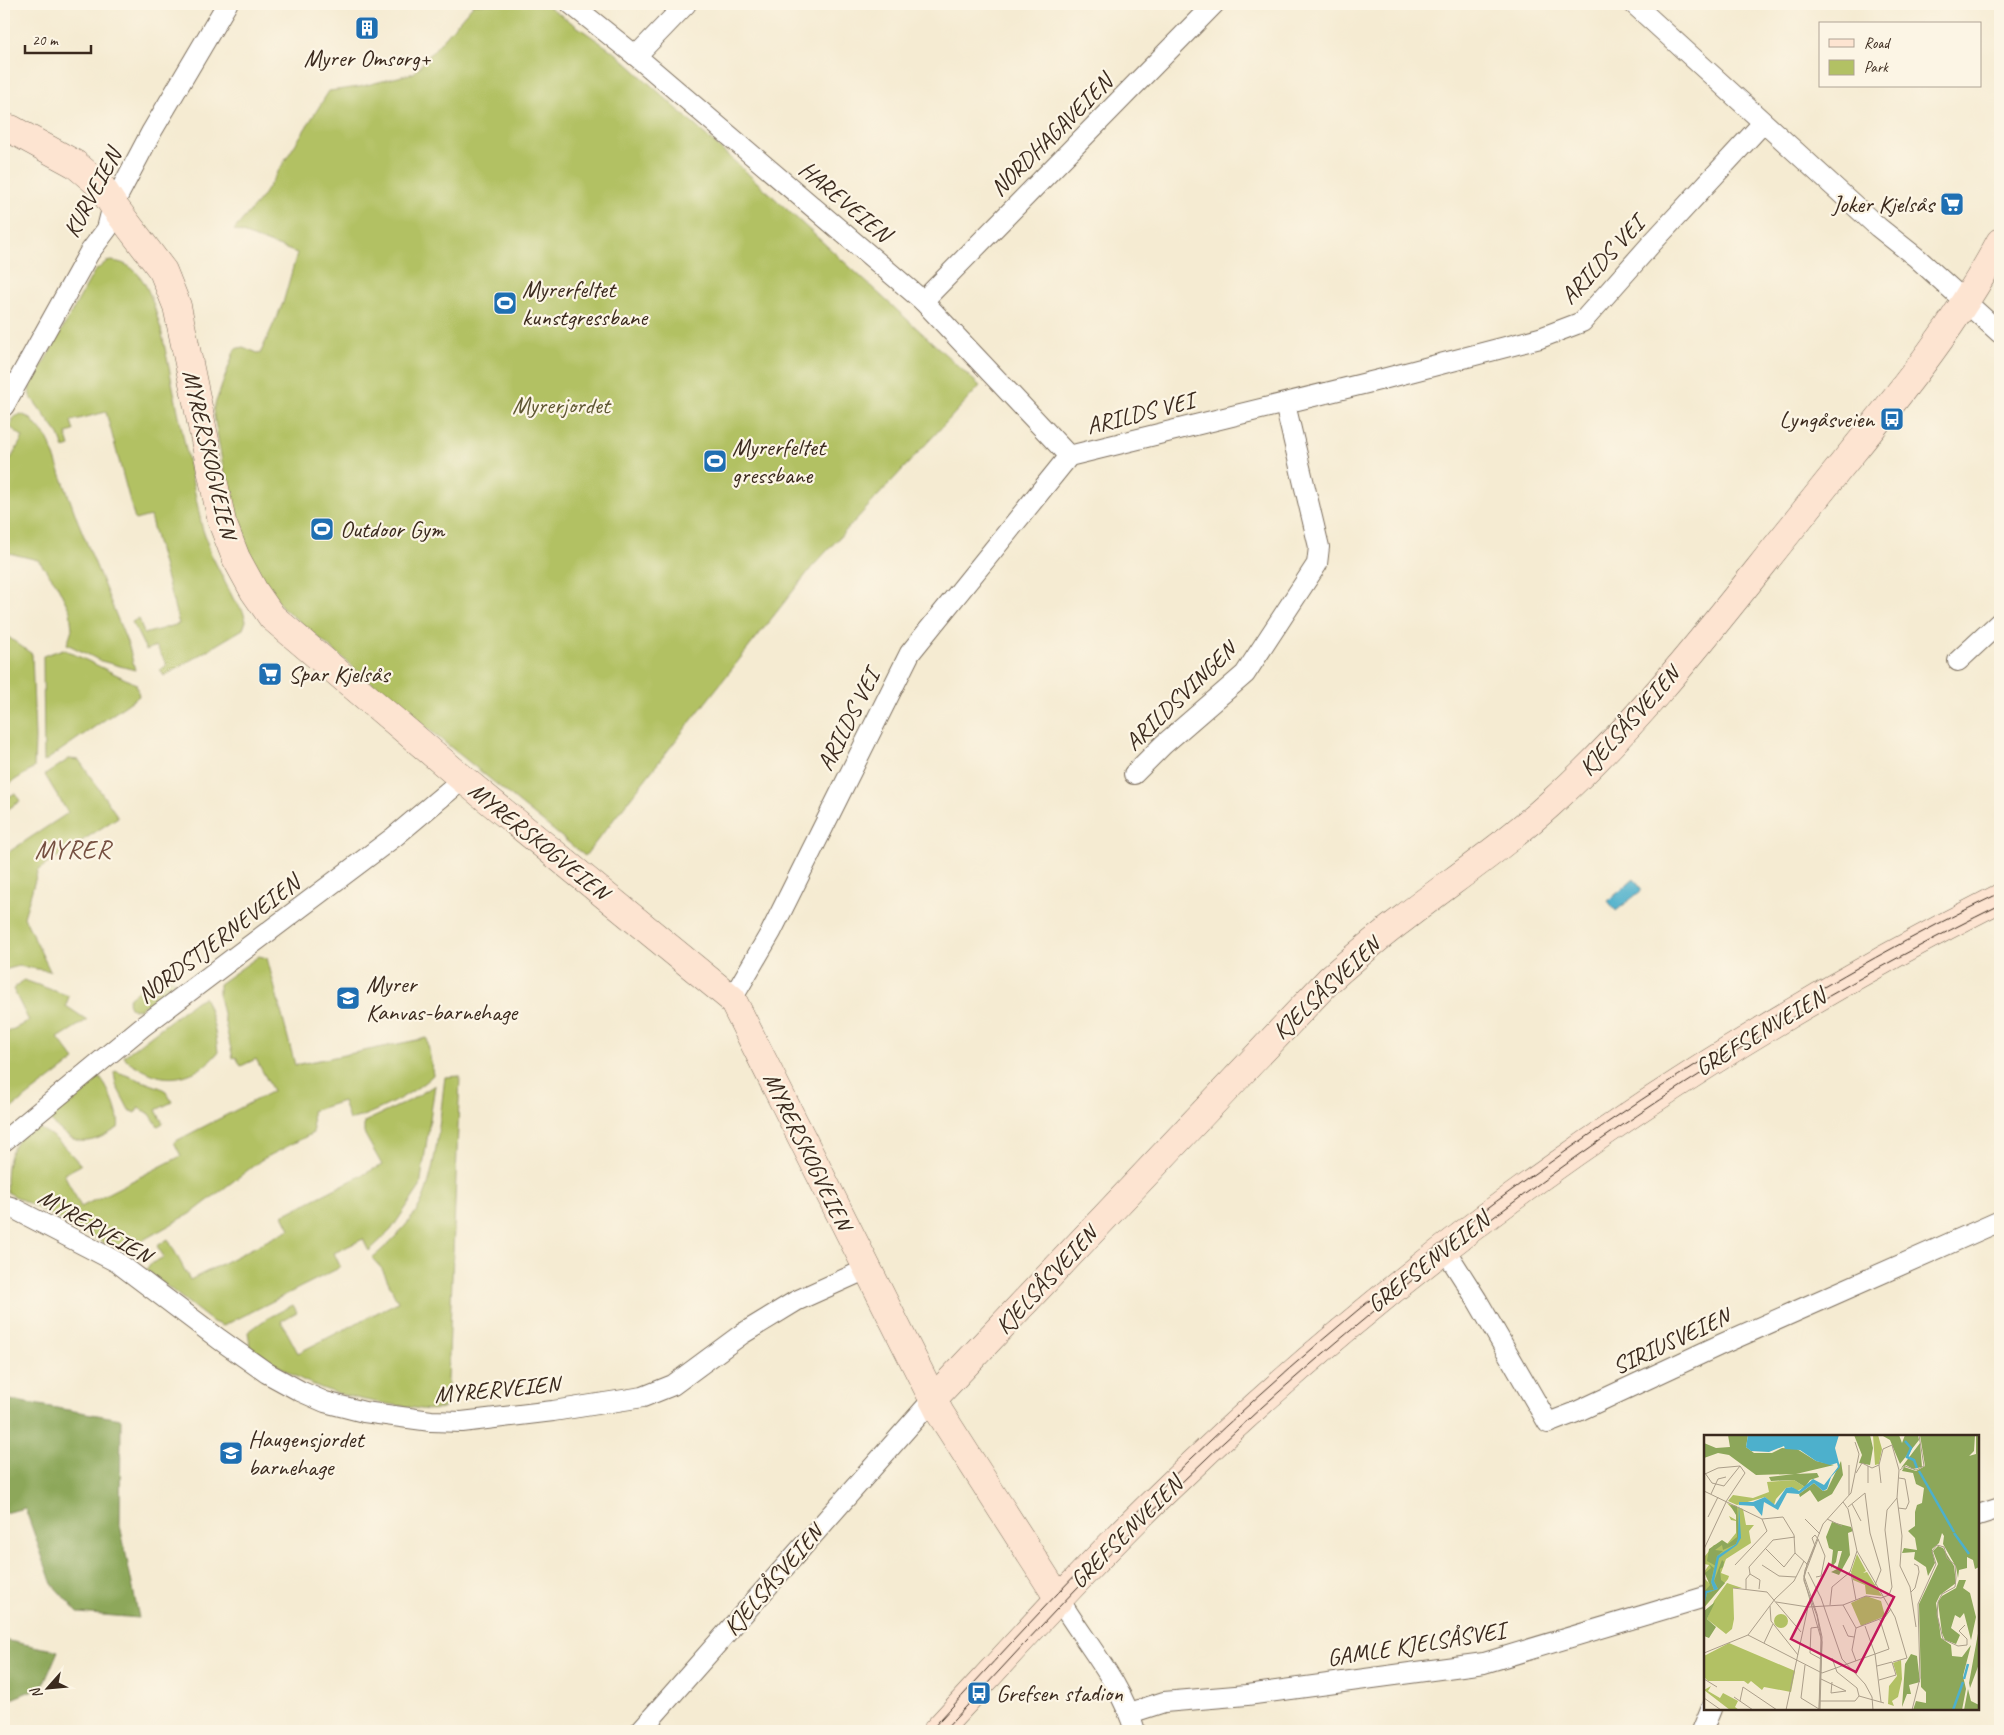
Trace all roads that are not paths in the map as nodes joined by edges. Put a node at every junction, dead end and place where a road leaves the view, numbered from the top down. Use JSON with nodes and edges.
{"nodes":[{"id":1,"x":227,"y":4,"type":"edge"},
{"id":2,"x":571,"y":4,"type":"edge"},
{"id":3,"x":686,"y":4,"type":"edge"},
{"id":4,"x":1214,"y":4,"type":"edge"},
{"id":5,"x":1634,"y":4,"type":"edge"},
{"id":6,"x":636,"y":56,"type":"junction"},
{"id":7,"x":1763,"y":123,"type":"junction"},
{"id":8,"x":4,"y":128,"type":"edge"},
{"id":9,"x":113,"y":206,"type":"junction"},
{"id":10,"x":2000,"y":242,"type":"edge"},
{"id":11,"x":923,"y":301,"type":"junction"},
{"id":12,"x":1965,"y":302,"type":"junction"},
{"id":13,"x":2000,"y":333,"type":"edge"},
{"id":14,"x":1285,"y":404,"type":"junction"},
{"id":15,"x":4,"y":406,"type":"edge"},
{"id":16,"x":1069,"y":456,"type":"junction"},
{"id":17,"x":2000,"y":622,"type":"edge"},
{"id":18,"x":1958,"y":661,"type":"dead end"},
{"id":19,"x":1134,"y":774,"type":"dead end"},
{"id":20,"x":463,"y":779,"type":"junction"},
{"id":21,"x":2000,"y":898,"type":"edge"},
{"id":22,"x":732,"y":999,"type":"junction"},
{"id":23,"x":4,"y":1141,"type":"edge"},
{"id":24,"x":4,"y":1205,"type":"edge"},
{"id":25,"x":2000,"y":1220,"type":"edge"},
{"id":26,"x":1444,"y":1248,"type":"junction"},
{"id":27,"x":867,"y":1269,"type":"junction"},
{"id":28,"x":933,"y":1399,"type":"junction"},
{"id":29,"x":2000,"y":1508,"type":"edge"},
{"id":30,"x":1979,"y":1515,"type":"edge"},
{"id":31,"x":1704,"y":1597,"type":"edge"},
{"id":32,"x":1059,"y":1599,"type":"junction"},
{"id":33,"x":1711,"y":1710,"type":"edge"},
{"id":34,"x":1133,"y":1722,"type":"edge"},
{"id":35,"x":640,"y":1731,"type":"edge"},
{"id":36,"x":937,"y":1731,"type":"edge"},
{"id":37,"x":1702,"y":1731,"type":"edge"}],
"edges":[{"from":1,"to":9,"type":"street","name":"KURVEIEN"},
{"from":2,"to":6,"type":"street","name":"HAREVEIEN"},
{"from":3,"to":6,"type":"street"},
{"from":4,"to":11,"type":"street","name":"NORDHAGAVEIEN"},
{"from":5,"to":7,"type":"street"},
{"from":6,"to":11,"type":"street","name":"HAREVEIEN"},
{"from":7,"to":12,"type":"street"},
{"from":7,"to":14,"type":"street","name":"ARILDS VEI"},
{"from":8,"to":9,"type":"street","name":"MYRERSKOGVEIEN"},
{"from":9,"to":15,"type":"street","name":"KURVEIEN"},
{"from":9,"to":20,"type":"street","name":"MYRERSKOGVEIEN"},
{"from":10,"to":12,"type":"street","name":"KJELSÅSVEIEN"},
{"from":11,"to":16,"type":"street","name":"HAREVEIEN"},
{"from":12,"to":13,"type":"street"},
{"from":12,"to":28,"type":"street","name":"KJELSÅSVEIEN"},
{"from":14,"to":16,"type":"street","name":"ARILDS VEI"},
{"from":14,"to":19,"type":"street","name":"ARILDSVINGEN"},
{"from":16,"to":22,"type":"street","name":"ARILDS VEI"},
{"from":17,"to":18,"type":"street"},
{"from":20,"to":22,"type":"street","name":"MYRERSKOGVEIEN"},
{"from":20,"to":23,"type":"street","name":"NORDSTJERNEVEIEN"},
{"from":21,"to":26,"type":"street","name":"GREFSENVEIEN"},
{"from":22,"to":27,"type":"street","name":"MYRERSKOGVEIEN"},
{"from":24,"to":27,"type":"street","name":"MYRERVEIEN"},
{"from":25,"to":26,"type":"street","name":"SIRIUSVEIEN"},
{"from":26,"to":32,"type":"street","name":"GREFSENVEIEN"},
{"from":27,"to":28,"type":"street","name":"MYRERSKOGVEIEN"},
{"from":28,"to":32,"type":"street","name":"MYRERSKOGVEIEN"},
{"from":28,"to":35,"type":"street","name":"KJELSÅSVEIEN"},
{"from":29,"to":30,"type":"street"},
{"from":31,"to":34,"type":"street","name":"GAMLE KJELSÅSVEI"},
{"from":32,"to":34,"type":"street"},
{"from":32,"to":36,"type":"street","name":"GREFSENVEIEN"},
{"from":33,"to":37,"type":"street"}]}
